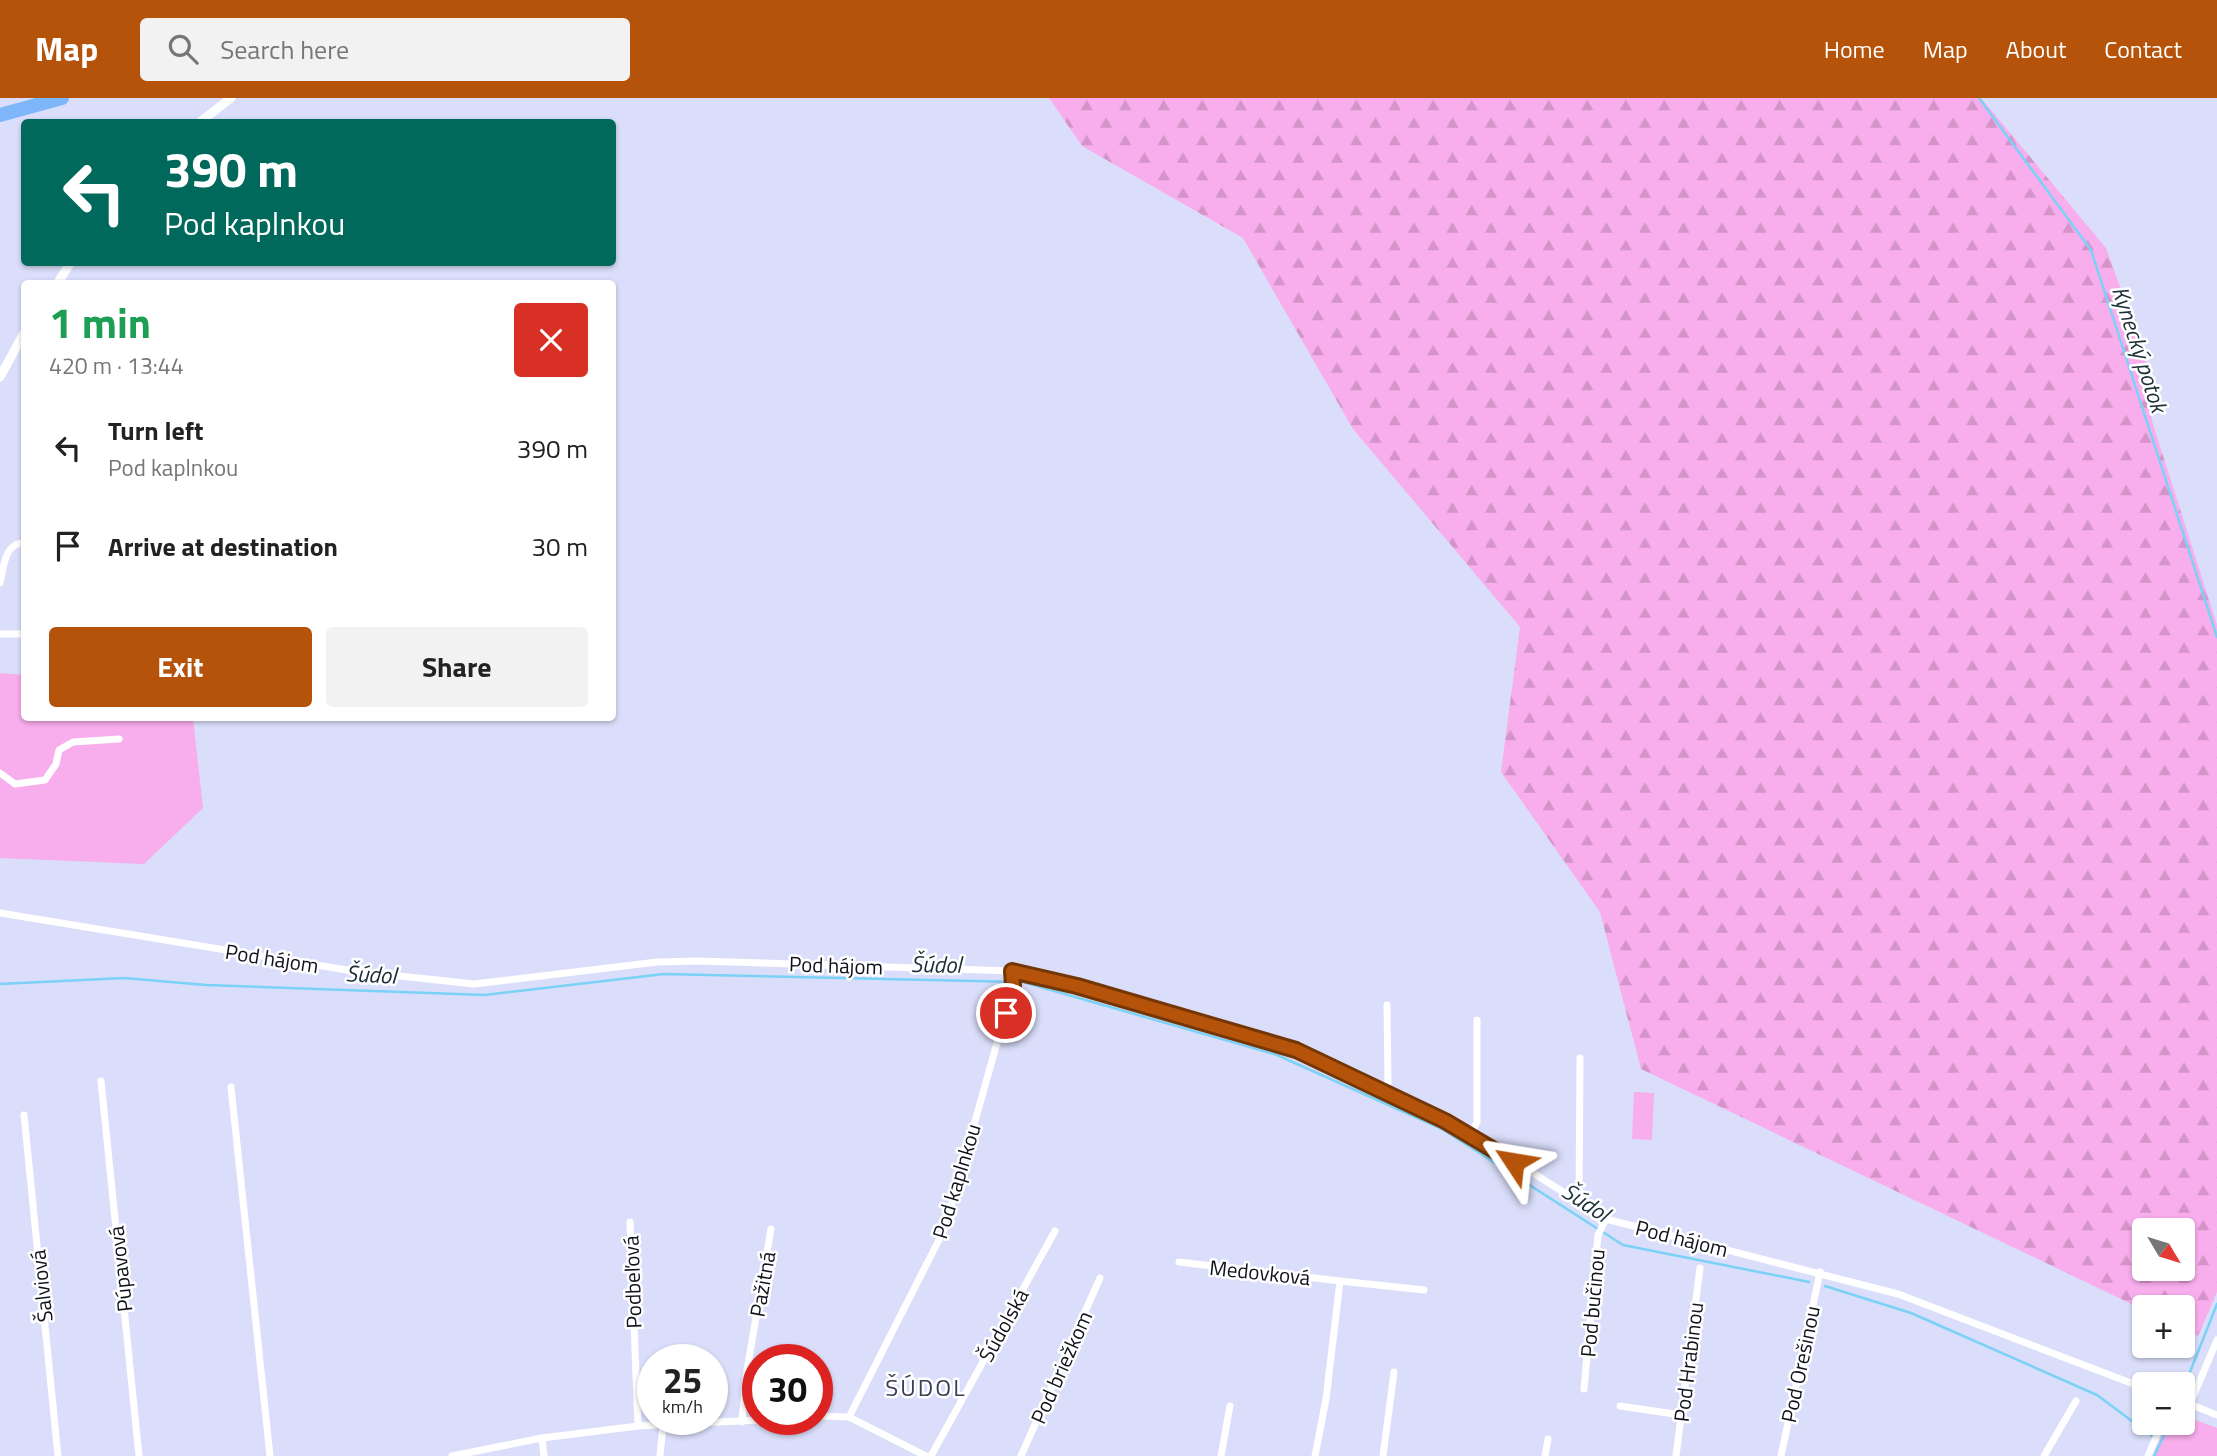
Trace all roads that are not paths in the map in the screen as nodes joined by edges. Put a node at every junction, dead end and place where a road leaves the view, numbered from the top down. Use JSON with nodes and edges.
{"nodes":[{"id":1,"x":62,"y":98,"type":"edge"},
{"id":2,"x":231,"y":98,"type":"edge"},
{"id":3,"x":0,"y":115,"type":"edge"},
{"id":4,"x":204,"y":119,"type":"edge"},
{"id":5,"x":21,"y":338,"type":"edge"},
{"id":6,"x":0,"y":377,"type":"edge"},
{"id":7,"x":21,"y":543,"type":"edge"},
{"id":8,"x":0,"y":583,"type":"edge"},
{"id":9,"x":0,"y":634,"type":"edge"},
{"id":10,"x":21,"y":634,"type":"edge"},
{"id":11,"x":120,"y":739,"type":"dead end"},
{"id":12,"x":0,"y":773,"type":"edge"},
{"id":13,"x":0,"y":913,"type":"edge"},
{"id":14,"x":1012,"y":973,"type":"junction"},
{"id":15,"x":1387,"y":1005,"type":"dead end"},
{"id":16,"x":1477,"y":1020,"type":"dead end"},
{"id":17,"x":1580,"y":1058,"type":"dead end"},
{"id":18,"x":101,"y":1081,"type":"dead end"},
{"id":19,"x":230,"y":1087,"type":"dead end"},
{"id":20,"x":1383,"y":1090,"type":"junction"},
{"id":21,"x":24,"y":1115,"type":"dead end"},
{"id":22,"x":1471,"y":1134,"type":"junction"},
{"id":23,"x":1579,"y":1204,"type":"junction"},
{"id":24,"x":630,"y":1222,"type":"dead end"},
{"id":25,"x":1604,"y":1223,"type":"junction"},
{"id":26,"x":771,"y":1229,"type":"dead end"},
{"id":27,"x":1055,"y":1231,"type":"dead end"},
{"id":28,"x":1179,"y":1262,"type":"dead end"},
{"id":29,"x":1700,"y":1268,"type":"dead end"},
{"id":30,"x":1820,"y":1272,"type":"junction"},
{"id":31,"x":1100,"y":1278,"type":"dead end"},
{"id":32,"x":1340,"y":1281,"type":"junction"},
{"id":33,"x":1424,"y":1290,"type":"dead end"},
{"id":34,"x":2216,"y":1338,"type":"edge"},
{"id":35,"x":751,"y":1344,"type":"edge"},
{"id":36,"x":1394,"y":1372,"type":"dead end"},
{"id":37,"x":2132,"y":1383,"type":"edge"},
{"id":38,"x":2195,"y":1384,"type":"edge"},
{"id":39,"x":1584,"y":1389,"type":"dead end"},
{"id":40,"x":637,"y":1400,"type":"edge"},
{"id":41,"x":2076,"y":1401,"type":"dead end"},
{"id":42,"x":1230,"y":1406,"type":"dead end"},
{"id":43,"x":1620,"y":1406,"type":"dead end"},
{"id":44,"x":2195,"y":1406,"type":"edge"},
{"id":45,"x":1681,"y":1415,"type":"junction"},
{"id":46,"x":2217,"y":1415,"type":"edge"},
{"id":47,"x":833,"y":1416,"type":"edge"},
{"id":48,"x":849,"y":1417,"type":"junction"},
{"id":49,"x":742,"y":1422,"type":"edge"},
{"id":50,"x":728,"y":1423,"type":"edge"},
{"id":51,"x":637,"y":1426,"type":"edge"},
{"id":52,"x":662,"y":1435,"type":"edge"},
{"id":53,"x":2157,"y":1435,"type":"edge"},
{"id":54,"x":542,"y":1438,"type":"junction"},
{"id":55,"x":1548,"y":1439,"type":"dead end"},
{"id":56,"x":58,"y":1456,"type":"edge"},
{"id":57,"x":139,"y":1456,"type":"edge"},
{"id":58,"x":270,"y":1456,"type":"edge"},
{"id":59,"x":452,"y":1456,"type":"edge"},
{"id":60,"x":544,"y":1456,"type":"edge"},
{"id":61,"x":660,"y":1456,"type":"edge"},
{"id":62,"x":929,"y":1456,"type":"edge"},
{"id":63,"x":1021,"y":1456,"type":"edge"},
{"id":64,"x":1221,"y":1456,"type":"edge"},
{"id":65,"x":1315,"y":1456,"type":"edge"},
{"id":66,"x":1383,"y":1456,"type":"edge"},
{"id":67,"x":1545,"y":1456,"type":"edge"},
{"id":68,"x":1676,"y":1456,"type":"edge"},
{"id":69,"x":1781,"y":1456,"type":"edge"},
{"id":70,"x":2044,"y":1456,"type":"edge"},
{"id":71,"x":2148,"y":1456,"type":"edge"}],
"edges":[{"from":1,"to":3,"type":"highway"},
{"from":2,"to":4,"type":"street"},
{"from":5,"to":6,"type":"street"},
{"from":7,"to":8,"type":"street"},
{"from":9,"to":10,"type":"street"},
{"from":11,"to":12,"type":"street"},
{"from":13,"to":14,"type":"street","name":"Pod hájom"},
{"from":14,"to":20,"type":"street","name":"Pod hájom"},
{"from":14,"to":48,"type":"street","name":"Pod kaplnkou"},
{"from":15,"to":20,"type":"street"},
{"from":16,"to":22,"type":"street"},
{"from":17,"to":23,"type":"street"},
{"from":18,"to":57,"type":"street","name":"Púpavová"},
{"from":19,"to":58,"type":"street"},
{"from":20,"to":22,"type":"street","name":"Pod hájom"},
{"from":21,"to":56,"type":"street","name":"Šalviová"},
{"from":22,"to":23,"type":"street","name":"Pod hájom"},
{"from":23,"to":25,"type":"street","name":"Pod hájom"},
{"from":24,"to":40,"type":"street","name":"Podbeľová"},
{"from":25,"to":30,"type":"street","name":"Pod hájom"},
{"from":25,"to":39,"type":"street","name":"Pod bučinou"},
{"from":26,"to":35,"type":"street","name":"Pažitná"},
{"from":27,"to":62,"type":"street","name":"Šúdolská"},
{"from":28,"to":32,"type":"street","name":"Medovková"},
{"from":29,"to":45,"type":"street","name":"Pod Hrabinou"},
{"from":30,"to":37,"type":"street","name":"Pod hájom"},
{"from":30,"to":69,"type":"street","name":"Pod Orešinou"},
{"from":31,"to":63,"type":"street","name":"Pod briežkom"},
{"from":32,"to":33,"type":"street","name":"Medovková"},
{"from":32,"to":65,"type":"street","name":"Medovková"},
{"from":34,"to":38,"type":"street"},
{"from":36,"to":66,"type":"street"},
{"from":41,"to":70,"type":"street"},
{"from":42,"to":64,"type":"street"},
{"from":43,"to":45,"type":"street"},
{"from":44,"to":46,"type":"street"},
{"from":45,"to":68,"type":"street","name":"Pod Hrabinou"},
{"from":47,"to":48,"type":"street","name":"Šúdolská"},
{"from":48,"to":62,"type":"street","name":"Šúdolská"},
{"from":49,"to":50,"type":"street"},
{"from":51,"to":54,"type":"street"},
{"from":52,"to":61,"type":"street"},
{"from":53,"to":71,"type":"street"},
{"from":54,"to":59,"type":"street"},
{"from":54,"to":60,"type":"street"},
{"from":55,"to":67,"type":"street"}]}
